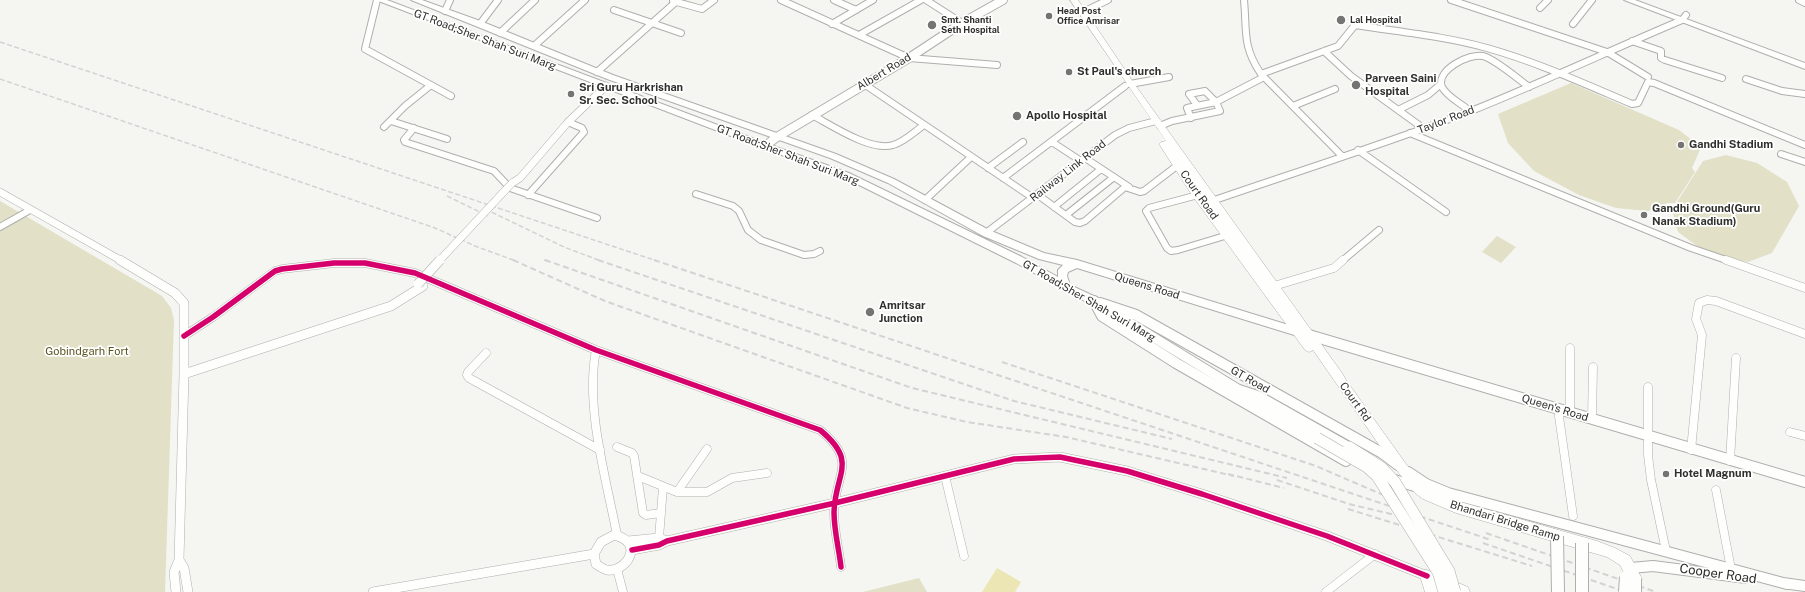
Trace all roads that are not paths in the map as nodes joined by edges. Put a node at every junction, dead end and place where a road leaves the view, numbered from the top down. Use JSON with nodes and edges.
{"nodes":[{"id":1,"x":377,"y":0,"type":"edge"},
{"id":2,"x":380,"y":0,"type":"edge"},
{"id":3,"x":416,"y":0,"type":"edge"},
{"id":4,"x":450,"y":0,"type":"edge"},
{"id":5,"x":498,"y":0,"type":"edge"},
{"id":6,"x":536,"y":0,"type":"edge"},
{"id":7,"x":585,"y":0,"type":"edge"},
{"id":8,"x":714,"y":0,"type":"edge"},
{"id":9,"x":781,"y":0,"type":"edge"},
{"id":10,"x":796,"y":0,"type":"edge"},
{"id":11,"x":834,"y":0,"type":"edge"},
{"id":12,"x":873,"y":0,"type":"edge"},
{"id":13,"x":921,"y":0,"type":"edge"},
{"id":14,"x":926,"y":0,"type":"edge"},
{"id":15,"x":995,"y":0,"type":"edge"},
{"id":16,"x":1003,"y":0,"type":"edge"},
{"id":17,"x":1066,"y":0,"type":"edge"},
{"id":18,"x":1074,"y":0,"type":"edge"},
{"id":19,"x":1108,"y":0,"type":"edge"},
{"id":20,"x":1244,"y":0,"type":"edge"},
{"id":21,"x":1451,"y":0,"type":"edge"},
{"id":22,"x":1548,"y":0,"type":"edge"},
{"id":23,"x":1592,"y":0,"type":"edge"},
{"id":24,"x":1628,"y":0,"type":"edge"},
{"id":25,"x":1646,"y":0,"type":"edge"},
{"id":26,"x":1799,"y":0,"type":"edge"},
{"id":27,"x":675,"y":1,"type":"edge"},
{"id":28,"x":1805,"y":3,"type":"edge"},
{"id":29,"x":796,"y":7,"type":"junction"},
{"id":30,"x":1540,"y":8,"type":"dead end"},
{"id":31,"x":614,"y":10,"type":"dead end"},
{"id":32,"x":856,"y":10,"type":"junction"},
{"id":33,"x":445,"y":11,"type":"junction"},
{"id":34,"x":1082,"y":12,"type":"junction"},
{"id":35,"x":1684,"y":17,"type":"junction"},
{"id":36,"x":960,"y":22,"type":"junction"},
{"id":37,"x":651,"y":23,"type":"junction"},
{"id":38,"x":480,"y":24,"type":"junction"},
{"id":39,"x":832,"y":24,"type":"junction"},
{"id":40,"x":1573,"y":24,"type":"dead end"},
{"id":41,"x":500,"y":33,"type":"junction"},
{"id":42,"x":681,"y":33,"type":"dead end"},
{"id":43,"x":859,"y":35,"type":"junction"},
{"id":44,"x":1632,"y":41,"type":"junction"},
{"id":45,"x":534,"y":46,"type":"junction"},
{"id":46,"x":1324,"y":52,"type":"junction"},
{"id":47,"x":1607,"y":52,"type":"junction"},
{"id":48,"x":907,"y":57,"type":"junction"},
{"id":49,"x":1805,"y":59,"type":"edge"},
{"id":50,"x":998,"y":65,"type":"dead end"},
{"id":51,"x":1805,"y":66,"type":"edge"},
{"id":52,"x":597,"y":72,"type":"junction"},
{"id":53,"x":1562,"y":74,"type":"junction"},
{"id":54,"x":1262,"y":76,"type":"junction"},
{"id":55,"x":1169,"y":77,"type":"dead end"},
{"id":56,"x":1648,"y":77,"type":"dead end"},
{"id":57,"x":1722,"y":78,"type":"dead end"},
{"id":58,"x":1746,"y":79,"type":"dead end"},
{"id":59,"x":864,"y":84,"type":"junction"},
{"id":60,"x":1442,"y":84,"type":"junction"},
{"id":61,"x":432,"y":85,"type":"junction"},
{"id":62,"x":1128,"y":85,"type":"junction"},
{"id":63,"x":606,"y":86,"type":"junction"},
{"id":64,"x":1529,"y":86,"type":"junction"},
{"id":65,"x":1335,"y":89,"type":"dead end"},
{"id":66,"x":1805,"y":94,"type":"edge"},
{"id":67,"x":451,"y":96,"type":"dead end"},
{"id":68,"x":1216,"y":102,"type":"junction"},
{"id":69,"x":1197,"y":105,"type":"junction"},
{"id":70,"x":1292,"y":106,"type":"junction"},
{"id":71,"x":1398,"y":110,"type":"junction"},
{"id":72,"x":1470,"y":111,"type":"junction"},
{"id":73,"x":812,"y":115,"type":"junction"},
{"id":74,"x":1191,"y":118,"type":"junction"},
{"id":75,"x":391,"y":121,"type":"junction"},
{"id":76,"x":568,"y":122,"type":"junction"},
{"id":77,"x":1155,"y":123,"type":"junction"},
{"id":78,"x":924,"y":125,"type":"junction"},
{"id":79,"x":384,"y":127,"type":"dead end"},
{"id":80,"x":414,"y":128,"type":"junction"},
{"id":81,"x":1423,"y":128,"type":"junction"},
{"id":82,"x":1410,"y":133,"type":"junction"},
{"id":83,"x":774,"y":136,"type":"junction"},
{"id":84,"x":447,"y":139,"type":"dead end"},
{"id":85,"x":1023,"y":142,"type":"dead end"},
{"id":86,"x":1052,"y":142,"type":"junction"},
{"id":87,"x":761,"y":145,"type":"junction"},
{"id":88,"x":1805,"y":145,"type":"edge"},
{"id":89,"x":1358,"y":150,"type":"junction"},
{"id":90,"x":1781,"y":154,"type":"dead end"},
{"id":91,"x":1342,"y":156,"type":"junction"},
{"id":92,"x":971,"y":157,"type":"junction"},
{"id":93,"x":1083,"y":160,"type":"junction"},
{"id":94,"x":1805,"y":162,"type":"edge"},
{"id":95,"x":1178,"y":165,"type":"junction"},
{"id":96,"x":988,"y":168,"type":"junction"},
{"id":97,"x":1101,"y":168,"type":"junction"},
{"id":98,"x":1114,"y":177,"type":"junction"},
{"id":99,"x":1003,"y":178,"type":"junction"},
{"id":100,"x":1129,"y":187,"type":"junction"},
{"id":101,"x":0,"y":192,"type":"edge"},
{"id":102,"x":696,"y":194,"type":"dead end"},
{"id":103,"x":528,"y":195,"type":"junction"},
{"id":104,"x":1036,"y":196,"type":"junction"},
{"id":105,"x":925,"y":200,"type":"junction"},
{"id":106,"x":1205,"y":200,"type":"junction"},
{"id":107,"x":1054,"y":206,"type":"junction"},
{"id":108,"x":30,"y":210,"type":"junction"},
{"id":109,"x":1446,"y":212,"type":"dead end"},
{"id":110,"x":1066,"y":215,"type":"junction"},
{"id":111,"x":597,"y":218,"type":"dead end"},
{"id":112,"x":0,"y":227,"type":"edge"},
{"id":113,"x":1379,"y":230,"type":"dead end"},
{"id":114,"x":986,"y":233,"type":"junction"},
{"id":115,"x":1228,"y":235,"type":"junction"},
{"id":116,"x":820,"y":251,"type":"dead end"},
{"id":117,"x":1026,"y":251,"type":"junction"},
{"id":118,"x":1020,"y":260,"type":"junction"},
{"id":119,"x":1077,"y":264,"type":"junction"},
{"id":120,"x":1274,"y":286,"type":"junction"},
{"id":121,"x":1066,"y":287,"type":"junction"},
{"id":122,"x":1805,"y":288,"type":"edge"},
{"id":123,"x":1094,"y":301,"type":"junction"},
{"id":124,"x":1298,"y":332,"type":"junction"},
{"id":125,"x":1805,"y":334,"type":"edge"},
{"id":126,"x":1309,"y":335,"type":"junction"},
{"id":127,"x":184,"y":336,"type":"junction"},
{"id":128,"x":1570,"y":348,"type":"dead end"},
{"id":129,"x":596,"y":350,"type":"junction"},
{"id":130,"x":486,"y":353,"type":"dead end"},
{"id":131,"x":1736,"y":358,"type":"dead end"},
{"id":132,"x":1593,"y":366,"type":"dead end"},
{"id":133,"x":184,"y":374,"type":"junction"},
{"id":134,"x":1342,"y":384,"type":"junction"},
{"id":135,"x":1648,"y":387,"type":"dead end"},
{"id":136,"x":1237,"y":389,"type":"junction"},
{"id":137,"x":1558,"y":409,"type":"junction"},
{"id":138,"x":1570,"y":413,"type":"junction"},
{"id":139,"x":1592,"y":419,"type":"junction"},
{"id":140,"x":1790,"y":432,"type":"dead end"},
{"id":141,"x":1648,"y":436,"type":"junction"},
{"id":142,"x":1805,"y":436,"type":"edge"},
{"id":143,"x":617,"y":447,"type":"dead end"},
{"id":144,"x":707,"y":449,"type":"dead end"},
{"id":145,"x":600,"y":450,"type":"junction"},
{"id":146,"x":1691,"y":450,"type":"junction"},
{"id":147,"x":1730,"y":461,"type":"junction"},
{"id":148,"x":1402,"y":468,"type":"junction"},
{"id":149,"x":767,"y":472,"type":"dead end"},
{"id":150,"x":638,"y":476,"type":"junction"},
{"id":151,"x":945,"y":476,"type":"junction"},
{"id":152,"x":1803,"y":482,"type":"edge"},
{"id":153,"x":663,"y":487,"type":"junction"},
{"id":154,"x":1419,"y":488,"type":"junction"},
{"id":155,"x":1716,"y":490,"type":"dead end"},
{"id":156,"x":677,"y":492,"type":"junction"},
{"id":157,"x":834,"y":503,"type":"junction"},
{"id":158,"x":661,"y":513,"type":"junction"},
{"id":159,"x":1573,"y":516,"type":"dead end"},
{"id":160,"x":617,"y":535,"type":"junction"},
{"id":161,"x":1557,"y":536,"type":"junction"},
{"id":162,"x":663,"y":539,"type":"junction"},
{"id":163,"x":628,"y":540,"type":"junction"},
{"id":164,"x":1582,"y":543,"type":"junction"},
{"id":165,"x":632,"y":550,"type":"junction"},
{"id":166,"x":1666,"y":551,"type":"junction"},
{"id":167,"x":594,"y":554,"type":"junction"},
{"id":168,"x":1375,"y":554,"type":"junction"},
{"id":169,"x":964,"y":556,"type":"dead end"},
{"id":170,"x":179,"y":560,"type":"junction"},
{"id":171,"x":841,"y":567,"type":"dead end"},
{"id":172,"x":617,"y":569,"type":"junction"},
{"id":173,"x":1731,"y":569,"type":"junction"},
{"id":174,"x":1427,"y":576,"type":"junction"},
{"id":175,"x":1632,"y":579,"type":"edge"},
{"id":176,"x":1787,"y":584,"type":"junction"},
{"id":177,"x":1805,"y":586,"type":"edge"},
{"id":178,"x":176,"y":592,"type":"edge"},
{"id":179,"x":188,"y":592,"type":"edge"},
{"id":180,"x":374,"y":592,"type":"edge"},
{"id":181,"x":623,"y":592,"type":"edge"},
{"id":182,"x":1326,"y":592,"type":"edge"},
{"id":183,"x":1432,"y":592,"type":"edge"},
{"id":184,"x":1444,"y":592,"type":"edge"},
{"id":185,"x":1456,"y":592,"type":"edge"},
{"id":186,"x":1463,"y":592,"type":"edge"},
{"id":187,"x":1558,"y":592,"type":"edge"},
{"id":188,"x":1582,"y":592,"type":"edge"},
{"id":189,"x":1625,"y":592,"type":"edge"}],
"edges":[{"from":1,"to":61,"type":"street"},
{"from":2,"to":63,"type":"main road","name":"GT Road;Sher Shah Suri Marg"},
{"from":3,"to":33,"type":"main road","name":"GT Road;Sher Shah Suri Marg"},
{"from":4,"to":33,"type":"street"},
{"from":5,"to":38,"type":"street"},
{"from":6,"to":41,"type":"street"},
{"from":7,"to":45,"type":"street"},
{"from":8,"to":27,"type":"street"},
{"from":9,"to":29,"type":"street"},
{"from":10,"to":29,"type":"street"},
{"from":11,"to":32,"type":"street"},
{"from":12,"to":32,"type":"street"},
{"from":13,"to":43,"type":"street"},
{"from":14,"to":36,"type":"street"},
{"from":15,"to":36,"type":"main road","name":"Albert Road"},
{"from":16,"to":36,"type":"main road","name":"Albert Road"},
{"from":17,"to":62,"type":"highway","name":"Court Road"},
{"from":18,"to":34,"type":"highway","name":"Court Road"},
{"from":19,"to":34,"type":"street"},
{"from":20,"to":54,"type":"street"},
{"from":21,"to":47,"type":"street"},
{"from":22,"to":30,"type":"street"},
{"from":23,"to":40,"type":"street"},
{"from":24,"to":35,"type":"main road"},
{"from":25,"to":35,"type":"main road"},
{"from":26,"to":28,"type":"street"},
{"from":27,"to":37,"type":"street"},
{"from":29,"to":39,"type":"street"},
{"from":31,"to":37,"type":"street"},
{"from":32,"to":39,"type":"street"},
{"from":33,"to":38,"type":"main road","name":"GT Road;Sher Shah Suri Marg"},
{"from":34,"to":62,"type":"highway","name":"Court Road"},
{"from":35,"to":44,"type":"street","name":"Taylor Road"},
{"from":35,"to":49,"type":"main road"},
{"from":35,"to":51,"type":"main road"},
{"from":36,"to":48,"type":"main road","name":"Albert Road"},
{"from":37,"to":42,"type":"street"},
{"from":37,"to":52,"type":"street"},
{"from":38,"to":41,"type":"main road","name":"GT Road;Sher Shah Suri Marg"},
{"from":39,"to":43,"type":"street"},
{"from":41,"to":45,"type":"main road","name":"GT Road;Sher Shah Suri Marg"},
{"from":43,"to":48,"type":"street"},
{"from":44,"to":47,"type":"street","name":"Taylor Road"},
{"from":44,"to":57,"type":"street"},
{"from":45,"to":52,"type":"main road","name":"GT Road;Sher Shah Suri Marg"},
{"from":46,"to":53,"type":"street"},
{"from":46,"to":54,"type":"street"},
{"from":46,"to":71,"type":"street"},
{"from":47,"to":53,"type":"street","name":"Taylor Road"},
{"from":47,"to":56,"type":"street"},
{"from":48,"to":50,"type":"street"},
{"from":48,"to":59,"type":"main road","name":"Albert Road"},
{"from":48,"to":83,"type":"main road","name":"Albert Road"},
{"from":52,"to":83,"type":"main road","name":"GT Road;Sher Shah Suri Marg"},
{"from":53,"to":64,"type":"street","name":"Taylor Road"},
{"from":53,"to":88,"type":"street"},
{"from":54,"to":68,"type":"street"},
{"from":54,"to":70,"type":"street"},
{"from":55,"to":62,"type":"street"},
{"from":58,"to":66,"type":"street"},
{"from":59,"to":73,"type":"main road","name":"Albert Road"},
{"from":59,"to":78,"type":"street"},
{"from":60,"to":64,"type":"street"},
{"from":60,"to":71,"type":"street"},
{"from":60,"to":72,"type":"street"},
{"from":61,"to":67,"type":"street"},
{"from":61,"to":75,"type":"street"},
{"from":62,"to":77,"type":"highway","name":"Court Road"},
{"from":62,"to":86,"type":"street"},
{"from":63,"to":76,"type":"street"},
{"from":63,"to":87,"type":"main road","name":"GT Road;Sher Shah Suri Marg"},
{"from":64,"to":72,"type":"street","name":"Taylor Road"},
{"from":65,"to":70,"type":"street"},
{"from":68,"to":69,"type":"street"},
{"from":68,"to":69,"type":"street"},
{"from":68,"to":74,"type":"street","name":"Railway Link Road"},
{"from":69,"to":74,"type":"street"},
{"from":70,"to":91,"type":"street"},
{"from":71,"to":81,"type":"street"},
{"from":72,"to":81,"type":"street","name":"Taylor Road"},
{"from":73,"to":78,"type":"street"},
{"from":73,"to":83,"type":"main road","name":"Albert Road"},
{"from":74,"to":77,"type":"street","name":"Railway Link Road"},
{"from":75,"to":79,"type":"street"},
{"from":75,"to":80,"type":"street"},
{"from":76,"to":103,"type":"street"},
{"from":76,"to":133,"type":"street"},
{"from":77,"to":93,"type":"street","name":"Railway Link Road"},
{"from":77,"to":95,"type":"highway","name":"Court Road"},
{"from":77,"to":106,"type":"highway","name":"Court Road"},
{"from":78,"to":92,"type":"street"},
{"from":80,"to":84,"type":"street"},
{"from":80,"to":103,"type":"street"},
{"from":81,"to":82,"type":"street","name":"Taylor Road"},
{"from":82,"to":89,"type":"street","name":"Taylor Road"},
{"from":82,"to":122,"type":"street"},
{"from":83,"to":87,"type":"main road","name":"Albert Road"},
{"from":83,"to":105,"type":"main road","name":"GT Road;Sher Shah Suri Marg"},
{"from":85,"to":96,"type":"street"},
{"from":86,"to":93,"type":"street"},
{"from":86,"to":99,"type":"street"},
{"from":87,"to":118,"type":"main road","name":"GT Road;Sher Shah Suri Marg"},
{"from":89,"to":91,"type":"street","name":"Taylor Road"},
{"from":89,"to":109,"type":"street"},
{"from":90,"to":94,"type":"street"},
{"from":91,"to":106,"type":"street","name":"Taylor Road"},
{"from":92,"to":96,"type":"street"},
{"from":92,"to":105,"type":"street"},
{"from":93,"to":97,"type":"street"},
{"from":93,"to":104,"type":"street","name":"Railway Link Road"},
{"from":95,"to":100,"type":"street"},
{"from":95,"to":106,"type":"highway","name":"Court Road"},
{"from":96,"to":99,"type":"street"},
{"from":97,"to":98,"type":"street"},
{"from":97,"to":107,"type":"street"},
{"from":98,"to":100,"type":"street"},
{"from":98,"to":110,"type":"street"},
{"from":99,"to":104,"type":"street"},
{"from":100,"to":110,"type":"street"},
{"from":101,"to":108,"type":"street"},
{"from":102,"to":116,"type":"street"},
{"from":103,"to":111,"type":"street"},
{"from":104,"to":107,"type":"street"},
{"from":104,"to":114,"type":"street","name":"Railway Link Road"},
{"from":105,"to":114,"type":"main road","name":"GT Road;Sher Shah Suri Marg"},
{"from":106,"to":115,"type":"highway","name":"Court Road"},
{"from":106,"to":115,"type":"street","name":"Taylor Road"},
{"from":106,"to":120,"type":"highway","name":"Court Road"},
{"from":107,"to":110,"type":"street"},
{"from":108,"to":112,"type":"street"},
{"from":108,"to":127,"type":"street"},
{"from":113,"to":120,"type":"street"},
{"from":114,"to":117,"type":"main road","name":"Queens Road"},
{"from":115,"to":124,"type":"highway","name":"Court Road"},
{"from":117,"to":118,"type":"main road"},
{"from":117,"to":119,"type":"main road","name":"Queens Road"},
{"from":118,"to":121,"type":"main road","name":"GT Road;Sher Shah Suri Marg"},
{"from":119,"to":121,"type":"main road"},
{"from":119,"to":124,"type":"main road","name":"Queens Road"},
{"from":120,"to":126,"type":"highway","name":"Court Road"},
{"from":121,"to":123,"type":"main road","name":"GT Road;Sher Shah Suri Marg"},
{"from":123,"to":136,"type":"main road","name":"GT Road;Sher Shah Suri Marg"},
{"from":123,"to":148,"type":"main road","name":"GT Road"},
{"from":123,"to":154,"type":"main road"},
{"from":124,"to":126,"type":"main road","name":"Queens Road"},
{"from":124,"to":134,"type":"highway","name":"Court Road"},
{"from":125,"to":146,"type":"street"},
{"from":126,"to":134,"type":"highway","name":"Court Rd"},
{"from":126,"to":137,"type":"main road","name":"Queen's Road"},
{"from":127,"to":129,"type":"street"},
{"from":127,"to":133,"type":"street"},
{"from":128,"to":138,"type":"street"},
{"from":129,"to":145,"type":"street"},
{"from":129,"to":157,"type":"street"},
{"from":130,"to":145,"type":"street"},
{"from":131,"to":147,"type":"street"},
{"from":132,"to":139,"type":"street"},
{"from":133,"to":170,"type":"street"},
{"from":134,"to":148,"type":"highway","name":"Court Rd"},
{"from":135,"to":141,"type":"street"},
{"from":136,"to":184,"type":"main road","bridge":true},
{"from":136,"to":185,"type":"main road","bridge":true},
{"from":137,"to":138,"type":"main road","name":"Queen's Road"},
{"from":137,"to":159,"type":"street"},
{"from":138,"to":139,"type":"main road","name":"Queen's Road"},
{"from":139,"to":141,"type":"main road","name":"Queen's Road"},
{"from":140,"to":142,"type":"street"},
{"from":141,"to":146,"type":"main road","name":"Queen's Road"},
{"from":141,"to":166,"type":"street"},
{"from":143,"to":150,"type":"street"},
{"from":144,"to":156,"type":"street"},
{"from":145,"to":160,"type":"street"},
{"from":146,"to":147,"type":"main road","name":"Queen's Road"},
{"from":147,"to":152,"type":"main road","name":"Queen's Road"},
{"from":148,"to":154,"type":"highway","name":"Bhandari Bridge Ramp"},
{"from":148,"to":166,"type":"main road","name":"GT Road"},
{"from":149,"to":156,"type":"street"},
{"from":150,"to":153,"type":"street"},
{"from":150,"to":158,"type":"street"},
{"from":151,"to":157,"type":"street"},
{"from":151,"to":168,"type":"street"},
{"from":151,"to":169,"type":"street"},
{"from":153,"to":156,"type":"street"},
{"from":153,"to":158,"type":"street"},
{"from":154,"to":161,"type":"highway","name":"Bhandari Bridge Ramp"},
{"from":155,"to":173,"type":"street"},
{"from":157,"to":162,"type":"street"},
{"from":157,"to":171,"type":"street"},
{"from":158,"to":162,"type":"street"},
{"from":160,"to":163,"type":"street"},
{"from":160,"to":167,"type":"street"},
{"from":161,"to":164,"type":"highway","name":"Bhandari Bridge Ramp"},
{"from":161,"to":187,"type":"highway","bridge":true},
{"from":162,"to":163,"type":"street"},
{"from":162,"to":165,"type":"street"},
{"from":163,"to":165,"type":"street"},
{"from":164,"to":175,"type":"highway","name":"Bhandari Bridge Ramp"},
{"from":164,"to":188,"type":"highway","bridge":true},
{"from":165,"to":172,"type":"street"},
{"from":166,"to":173,"type":"main road","name":"GT Road"},
{"from":167,"to":172,"type":"street"},
{"from":167,"to":180,"type":"street"},
{"from":168,"to":174,"type":"street"},
{"from":168,"to":182,"type":"street"},
{"from":170,"to":178,"type":"street"},
{"from":170,"to":179,"type":"street"},
{"from":172,"to":181,"type":"street"},
{"from":173,"to":176,"type":"main road","name":"GT Road"},
{"from":174,"to":183,"type":"highway"},
{"from":174,"to":186,"type":"highway"},
{"from":175,"to":176,"type":"main road","name":"Cooper Road"},
{"from":175,"to":189,"type":"highway","bridge":true},
{"from":176,"to":177,"type":"main road","name":"Cooper Road"}]}
